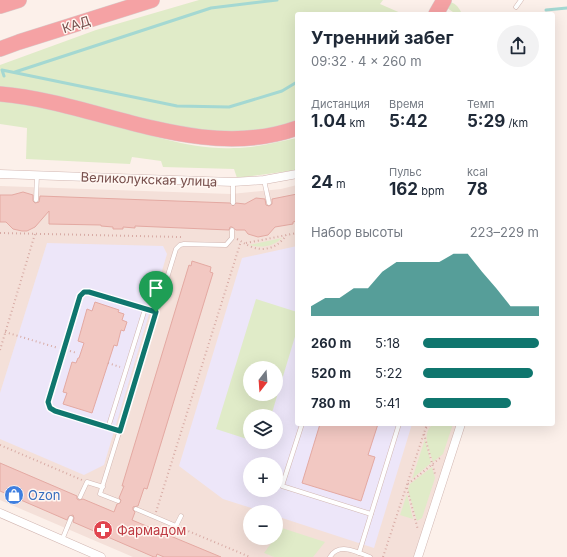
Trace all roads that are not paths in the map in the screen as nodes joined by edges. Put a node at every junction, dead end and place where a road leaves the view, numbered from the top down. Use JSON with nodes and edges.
{"nodes":[{"id":1,"x":18,"y":0,"type":"edge"},
{"id":2,"x":152,"y":0,"type":"edge"},
{"id":3,"x":444,"y":0,"type":"edge"},
{"id":4,"x":521,"y":0,"type":"edge"},
{"id":5,"x":0,"y":6,"type":"edge"},
{"id":6,"x":516,"y":7,"type":"dead end"},
{"id":7,"x":437,"y":12,"type":"edge"},
{"id":8,"x":0,"y":49,"type":"edge"},
{"id":9,"x":0,"y":94,"type":"edge"},
{"id":10,"x":295,"y":128,"type":"edge"},
{"id":11,"x":0,"y":174,"type":"edge"},
{"id":12,"x":295,"y":174,"type":"edge"},
{"id":13,"x":38,"y":175,"type":"junction"},
{"id":14,"x":264,"y":180,"type":"junction"},
{"id":15,"x":233,"y":182,"type":"junction"},
{"id":16,"x":36,"y":200,"type":"dead end"},
{"id":17,"x":233,"y":203,"type":"dead end"},
{"id":18,"x":269,"y":203,"type":"dead end"},
{"id":19,"x":232,"y":230,"type":"dead end"},
{"id":20,"x":145,"y":308,"type":"junction"},
{"id":21,"x":156,"y":312,"type":"junction"},
{"id":22,"x":301,"y":426,"type":"edge"},
{"id":23,"x":398,"y":426,"type":"edge"},
{"id":24,"x":460,"y":426,"type":"edge"},
{"id":25,"x":108,"y":428,"type":"junction"},
{"id":26,"x":120,"y":431,"type":"junction"},
{"id":27,"x":103,"y":487,"type":"junction"},
{"id":28,"x":80,"y":497,"type":"dead end"},
{"id":29,"x":118,"y":501,"type":"dead end"},
{"id":30,"x":136,"y":509,"type":"dead end"},
{"id":31,"x":0,"y":513,"type":"edge"},
{"id":32,"x":371,"y":514,"type":"junction"},
{"id":33,"x":181,"y":516,"type":"dead end"},
{"id":34,"x":71,"y":518,"type":"dead end"},
{"id":35,"x":62,"y":540,"type":"junction"},
{"id":36,"x":359,"y":553,"type":"junction"},
{"id":37,"x":91,"y":555,"type":"edge"},
{"id":38,"x":101,"y":557,"type":"edge"},
{"id":39,"x":330,"y":557,"type":"edge"},
{"id":40,"x":370,"y":557,"type":"edge"},
{"id":41,"x":418,"y":557,"type":"edge"}],
"edges":[{"from":1,"to":5,"type":"highway"},
{"from":2,"to":8,"type":"highway","name":"КАД"},
{"from":3,"to":7,"type":"highway"},
{"from":4,"to":6,"type":"lane"},
{"from":9,"to":10,"type":"highway"},
{"from":11,"to":13,"type":"street","name":"Великолукская улица"},
{"from":12,"to":14,"type":"street","name":"Великолукская улица"},
{"from":13,"to":15,"type":"street","name":"Великолукская улица"},
{"from":13,"to":16,"type":"lane"},
{"from":14,"to":15,"type":"street","name":"Великолукская улица"},
{"from":14,"to":18,"type":"lane"},
{"from":15,"to":17,"type":"lane"},
{"from":19,"to":21,"type":"lane"},
{"from":20,"to":21,"type":"lane"},
{"from":20,"to":25,"type":"lane"},
{"from":20,"to":25,"type":"lane"},
{"from":21,"to":26,"type":"lane"},
{"from":22,"to":32,"type":"lane"},
{"from":23,"to":32,"type":"lane"},
{"from":24,"to":41,"type":"street"},
{"from":25,"to":26,"type":"lane"},
{"from":26,"to":27,"type":"lane"},
{"from":27,"to":28,"type":"lane"},
{"from":27,"to":29,"type":"lane"},
{"from":30,"to":33,"type":"lane"},
{"from":31,"to":35,"type":"street"},
{"from":32,"to":36,"type":"lane"},
{"from":34,"to":35,"type":"lane"},
{"from":35,"to":37,"type":"street"},
{"from":36,"to":39,"type":"lane"},
{"from":36,"to":40,"type":"lane"},
{"from":37,"to":38,"type":"street"}]}
